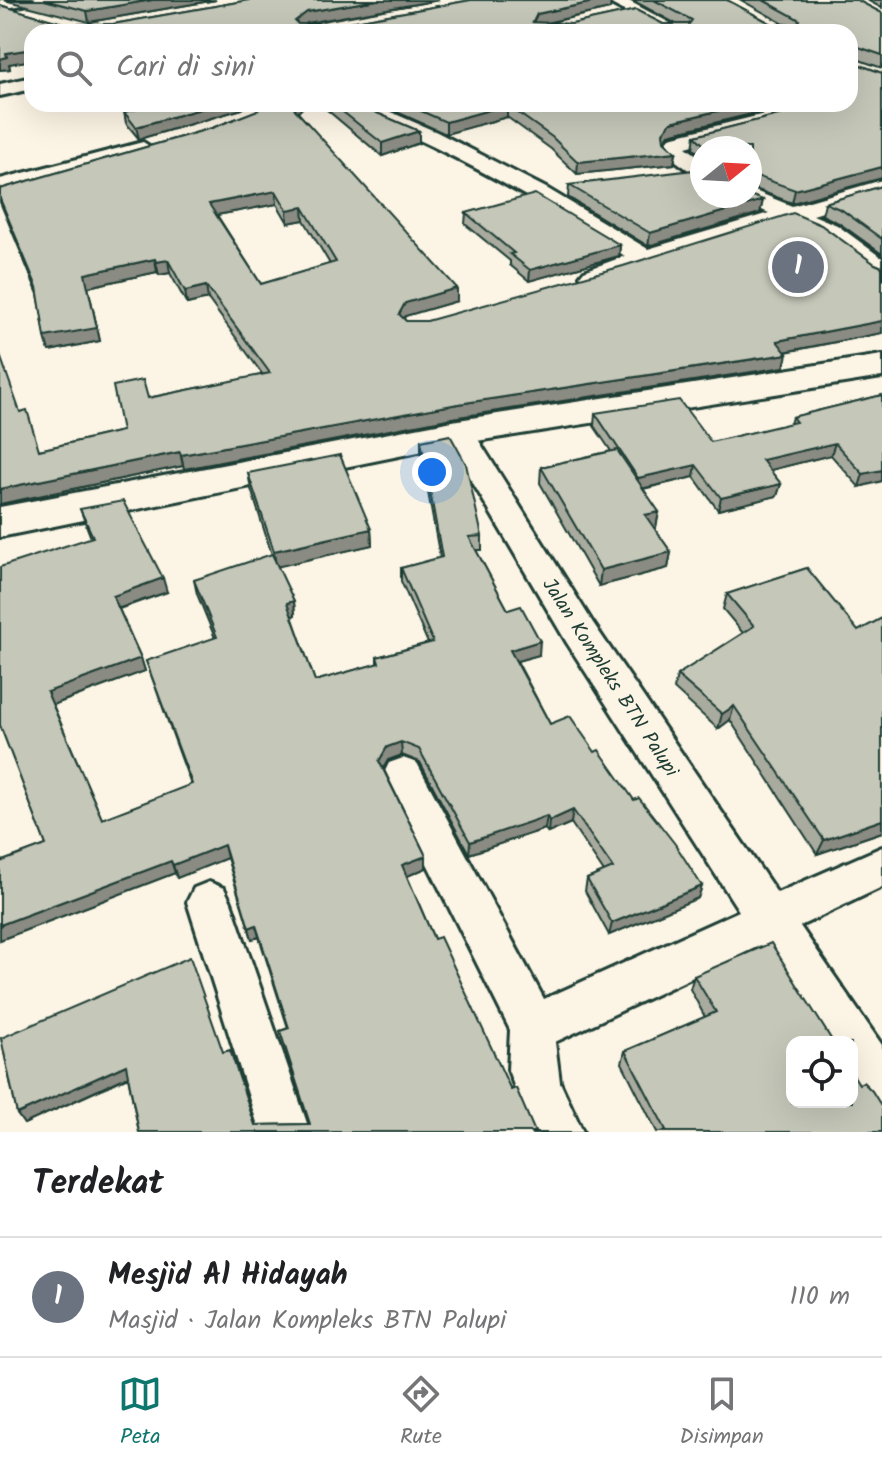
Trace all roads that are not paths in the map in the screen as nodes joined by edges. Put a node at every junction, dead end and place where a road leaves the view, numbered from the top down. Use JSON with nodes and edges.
{"nodes":[{"id":1,"x":0,"y":5,"type":"edge"},
{"id":2,"x":25,"y":8,"type":"edge"},
{"id":3,"x":611,"y":9,"type":"edge"},
{"id":4,"x":662,"y":24,"type":"edge"},
{"id":5,"x":24,"y":85,"type":"edge"},
{"id":6,"x":0,"y":90,"type":"edge"},
{"id":7,"x":373,"y":112,"type":"edge"},
{"id":8,"x":789,"y":112,"type":"edge"},
{"id":9,"x":702,"y":136,"type":"edge"},
{"id":10,"x":690,"y":139,"type":"edge"},
{"id":11,"x":159,"y":144,"type":"edge"},
{"id":12,"x":690,"y":162,"type":"edge"},
{"id":13,"x":690,"y":173,"type":"edge"},
{"id":14,"x":675,"y":176,"type":"edge"},
{"id":15,"x":0,"y":186,"type":"edge"},
{"id":16,"x":568,"y":186,"type":"edge"},
{"id":17,"x":882,"y":187,"type":"edge"},
{"id":18,"x":528,"y":190,"type":"junction"},
{"id":19,"x":762,"y":202,"type":"edge"},
{"id":20,"x":793,"y":215,"type":"junction"},
{"id":21,"x":645,"y":258,"type":"junction"},
{"id":22,"x":882,"y":270,"type":"edge"},
{"id":23,"x":566,"y":284,"type":"edge"},
{"id":24,"x":882,"y":366,"type":"edge"},
{"id":25,"x":458,"y":432,"type":"junction"},
{"id":26,"x":0,"y":522,"type":"edge"},
{"id":27,"x":403,"y":775,"type":"dead end"},
{"id":28,"x":882,"y":866,"type":"edge"},
{"id":29,"x":209,"y":902,"type":"dead end"},
{"id":30,"x":768,"y":918,"type":"junction"},
{"id":31,"x":534,"y":1028,"type":"junction"},
{"id":32,"x":848,"y":1036,"type":"edge"},
{"id":33,"x":858,"y":1051,"type":"edge"},
{"id":34,"x":882,"y":1087,"type":"edge"},
{"id":35,"x":285,"y":1132,"type":"edge"},
{"id":36,"x":558,"y":1132,"type":"edge"}],
"edges":[{"from":1,"to":2,"type":"street"},
{"from":3,"to":4,"type":"street"},
{"from":5,"to":6,"type":"street"},
{"from":7,"to":18,"type":"street"},
{"from":8,"to":9,"type":"street"},
{"from":10,"to":12,"type":"street"},
{"from":11,"to":15,"type":"street"},
{"from":13,"to":14,"type":"street"},
{"from":16,"to":18,"type":"street"},
{"from":17,"to":20,"type":"street"},
{"from":18,"to":21,"type":"street"},
{"from":19,"to":20,"type":"street"},
{"from":20,"to":21,"type":"street"},
{"from":20,"to":22,"type":"street"},
{"from":21,"to":23,"type":"street"},
{"from":24,"to":25,"type":"main road"},
{"from":25,"to":26,"type":"main road"},
{"from":25,"to":30,"type":"street","name":"Jalan Kompleks BTN Palupi"},
{"from":27,"to":31,"type":"street"},
{"from":28,"to":30,"type":"street"},
{"from":29,"to":35,"type":"street"},
{"from":30,"to":31,"type":"street"},
{"from":30,"to":32,"type":"street","name":"Jalan Kompleks BTN Palupi"},
{"from":31,"to":36,"type":"street"},
{"from":33,"to":34,"type":"street","name":"Jalan Kompleks BTN Palupi"}]}
